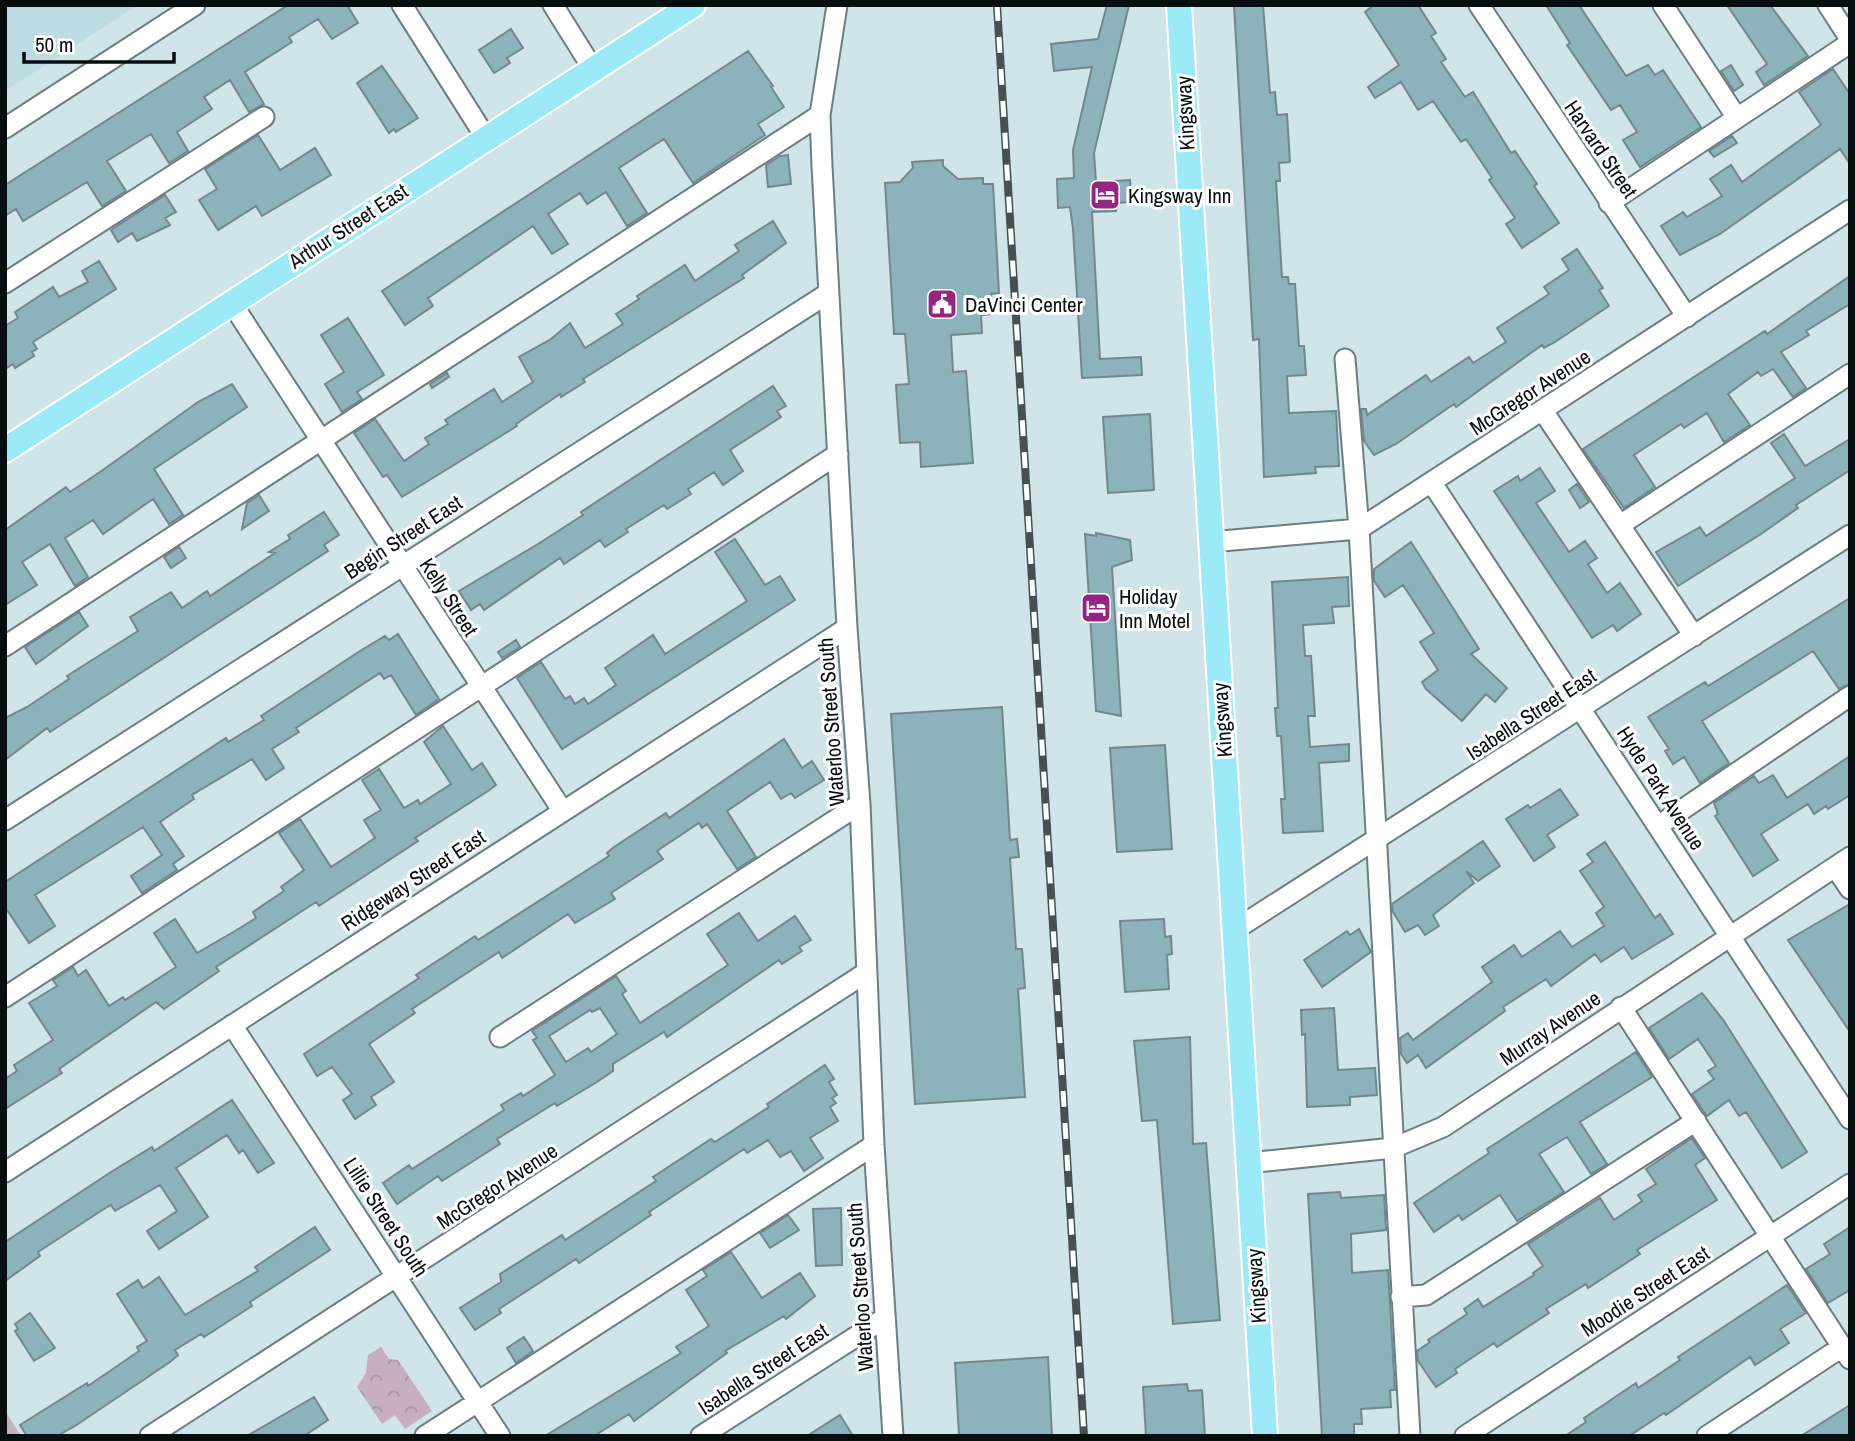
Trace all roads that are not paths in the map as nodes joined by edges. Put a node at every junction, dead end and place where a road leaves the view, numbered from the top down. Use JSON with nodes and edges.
{"nodes":[{"id":1,"x":195,"y":5,"type":"edge"},
{"id":2,"x":402,"y":5,"type":"edge"},
{"id":3,"x":553,"y":5,"type":"edge"},
{"id":4,"x":692,"y":5,"type":"edge"},
{"id":5,"x":837,"y":5,"type":"edge"},
{"id":6,"x":1179,"y":5,"type":"edge"},
{"id":7,"x":1479,"y":5,"type":"edge"},
{"id":8,"x":1663,"y":5,"type":"edge"},
{"id":9,"x":1828,"y":5,"type":"edge"},
{"id":10,"x":1850,"y":41,"type":"edge"},
{"id":11,"x":593,"y":69,"type":"junction"},
{"id":12,"x":820,"y":115,"type":"junction"},
{"id":13,"x":264,"y":117,"type":"dead end"},
{"id":14,"x":1737,"y":118,"type":"junction"},
{"id":15,"x":5,"y":128,"type":"edge"},
{"id":16,"x":486,"y":138,"type":"junction"},
{"id":17,"x":1609,"y":203,"type":"junction"},
{"id":18,"x":1850,"y":210,"type":"edge"},
{"id":19,"x":5,"y":283,"type":"edge"},
{"id":20,"x":827,"y":294,"type":"junction"},
{"id":21,"x":231,"y":302,"type":"junction"},
{"id":22,"x":1687,"y":317,"type":"junction"},
{"id":23,"x":1345,"y":359,"type":"dead end"},
{"id":24,"x":1850,"y":374,"type":"edge"},
{"id":25,"x":1542,"y":411,"type":"junction"},
{"id":26,"x":321,"y":441,"type":"junction"},
{"id":27,"x":5,"y":450,"type":"edge"},
{"id":28,"x":838,"y":454,"type":"junction"},
{"id":29,"x":1432,"y":483,"type":"junction"},
{"id":30,"x":1620,"y":525,"type":"junction"},
{"id":31,"x":1359,"y":529,"type":"junction"},
{"id":32,"x":1850,"y":535,"type":"edge"},
{"id":33,"x":1210,"y":542,"type":"junction"},
{"id":34,"x":401,"y":565,"type":"junction"},
{"id":35,"x":846,"y":628,"type":"junction"},
{"id":36,"x":1694,"y":636,"type":"junction"},
{"id":37,"x":5,"y":646,"type":"edge"},
{"id":38,"x":482,"y":688,"type":"junction"},
{"id":39,"x":1850,"y":696,"type":"edge"},
{"id":40,"x":1582,"y":708,"type":"junction"},
{"id":41,"x":860,"y":804,"type":"junction"},
{"id":42,"x":562,"y":810,"type":"junction"},
{"id":43,"x":5,"y":820,"type":"edge"},
{"id":44,"x":1658,"y":826,"type":"junction"},
{"id":45,"x":1376,"y":840,"type":"junction"},
{"id":46,"x":1842,"y":862,"type":"edge"},
{"id":47,"x":1850,"y":889,"type":"edge"},
{"id":48,"x":1236,"y":929,"type":"junction"},
{"id":49,"x":1730,"y":935,"type":"junction"},
{"id":50,"x":867,"y":972,"type":"junction"},
{"id":51,"x":5,"y":998,"type":"edge"},
{"id":52,"x":1621,"y":1007,"type":"junction"},
{"id":53,"x":232,"y":1025,"type":"junction"},
{"id":54,"x":500,"y":1037,"type":"dead end"},
{"id":55,"x":1850,"y":1119,"type":"edge"},
{"id":56,"x":1696,"y":1121,"type":"junction"},
{"id":57,"x":874,"y":1145,"type":"junction"},
{"id":58,"x":1393,"y":1148,"type":"junction"},
{"id":59,"x":1248,"y":1163,"type":"junction"},
{"id":60,"x":5,"y":1172,"type":"edge"},
{"id":61,"x":1850,"y":1184,"type":"edge"},
{"id":62,"x":1770,"y":1236,"type":"junction"},
{"id":63,"x":399,"y":1277,"type":"junction"},
{"id":64,"x":1401,"y":1297,"type":"junction"},
{"id":65,"x":885,"y":1318,"type":"junction"},
{"id":66,"x":1846,"y":1353,"type":"edge"},
{"id":67,"x":478,"y":1401,"type":"junction"},
{"id":68,"x":150,"y":1436,"type":"edge"},
{"id":69,"x":425,"y":1436,"type":"edge"},
{"id":70,"x":500,"y":1436,"type":"edge"},
{"id":71,"x":701,"y":1436,"type":"edge"},
{"id":72,"x":893,"y":1436,"type":"edge"},
{"id":73,"x":1265,"y":1436,"type":"edge"},
{"id":74,"x":1410,"y":1436,"type":"edge"},
{"id":75,"x":1465,"y":1436,"type":"edge"},
{"id":76,"x":1707,"y":1436,"type":"edge"}],
"edges":[{"from":1,"to":15,"type":"street"},
{"from":2,"to":16,"type":"street"},
{"from":3,"to":11,"type":"street"},
{"from":4,"to":11,"type":"main road","name":"Arthur Street East"},
{"from":5,"to":12,"type":"street","name":"Waterloo Street South"},
{"from":6,"to":33,"type":"main road","name":"Kingsway"},
{"from":7,"to":17,"type":"street","name":"Harvard Street"},
{"from":8,"to":14,"type":"street"},
{"from":9,"to":10,"type":"street"},
{"from":10,"to":14,"type":"street"},
{"from":11,"to":16,"type":"main road","name":"Arthur Street East"},
{"from":12,"to":20,"type":"street","name":"Waterloo Street South"},
{"from":12,"to":26,"type":"street"},
{"from":13,"to":19,"type":"street"},
{"from":14,"to":17,"type":"street"},
{"from":16,"to":21,"type":"main road","name":"Arthur Street East"},
{"from":17,"to":22,"type":"street","name":"Harvard Street"},
{"from":18,"to":22,"type":"street","name":"McGregor Avenue"},
{"from":20,"to":28,"type":"street","name":"Waterloo Street South"},
{"from":20,"to":34,"type":"street","name":"Begin Street East"},
{"from":21,"to":26,"type":"street","name":"Kelly Street"},
{"from":21,"to":27,"type":"main road","name":"Arthur Street East"},
{"from":22,"to":25,"type":"street","name":"McGregor Avenue"},
{"from":23,"to":31,"type":"street"},
{"from":24,"to":30,"type":"street"},
{"from":25,"to":29,"type":"street","name":"McGregor Avenue"},
{"from":25,"to":30,"type":"street"},
{"from":26,"to":34,"type":"street","name":"Kelly Street"},
{"from":26,"to":37,"type":"street"},
{"from":28,"to":35,"type":"street","name":"Waterloo Street South"},
{"from":28,"to":38,"type":"street"},
{"from":29,"to":31,"type":"street","name":"McGregor Avenue"},
{"from":29,"to":40,"type":"street","name":"Hyde Park Avenue"},
{"from":30,"to":36,"type":"street"},
{"from":31,"to":33,"type":"street","name":"McGregor Avenue"},
{"from":31,"to":45,"type":"street"},
{"from":32,"to":36,"type":"street","name":"Isabella Street East"},
{"from":33,"to":48,"type":"main road","name":"Kingsway"},
{"from":34,"to":38,"type":"street","name":"Kelly Street"},
{"from":34,"to":43,"type":"street","name":"Begin Street East"},
{"from":35,"to":41,"type":"street","name":"Waterloo Street South"},
{"from":35,"to":42,"type":"street","name":"Ridgeway Street East"},
{"from":36,"to":40,"type":"street","name":"Isabella Street East"},
{"from":38,"to":42,"type":"street","name":"Kelly Street"},
{"from":38,"to":51,"type":"street"},
{"from":39,"to":44,"type":"street"},
{"from":40,"to":44,"type":"street","name":"Hyde Park Avenue"},
{"from":40,"to":45,"type":"street","name":"Isabella Street East"},
{"from":41,"to":50,"type":"street","name":"Waterloo Street South"},
{"from":41,"to":54,"type":"street"},
{"from":42,"to":53,"type":"street","name":"Ridgeway Street East"},
{"from":44,"to":49,"type":"street","name":"Hyde Park Avenue"},
{"from":45,"to":48,"type":"street","name":"Isabella Street East"},
{"from":45,"to":58,"type":"street"},
{"from":46,"to":47,"type":"street"},
{"from":46,"to":49,"type":"street","name":"Murray Avenue"},
{"from":48,"to":59,"type":"main road","name":"Kingsway"},
{"from":49,"to":52,"type":"street","name":"Murray Avenue"},
{"from":49,"to":55,"type":"street","name":"Hyde Park Avenue"},
{"from":50,"to":57,"type":"street","name":"Waterloo Street South"},
{"from":50,"to":63,"type":"street","name":"McGregor Avenue"},
{"from":52,"to":56,"type":"street"},
{"from":52,"to":58,"type":"street","name":"Murray Avenue"},
{"from":53,"to":60,"type":"street","name":"Ridgeway Street East"},
{"from":53,"to":63,"type":"street","name":"Lillie Street South"},
{"from":56,"to":62,"type":"street"},
{"from":56,"to":64,"type":"street"},
{"from":57,"to":65,"type":"street","name":"Waterloo Street South"},
{"from":57,"to":67,"type":"street"},
{"from":58,"to":59,"type":"street","name":"Murray Avenue"},
{"from":58,"to":64,"type":"street"},
{"from":59,"to":73,"type":"main road","name":"Kingsway"},
{"from":61,"to":62,"type":"street","name":"Moodie Street East"},
{"from":62,"to":66,"type":"street"},
{"from":62,"to":75,"type":"street","name":"Moodie Street East"},
{"from":63,"to":67,"type":"street","name":"Lillie Street South"},
{"from":63,"to":68,"type":"street","name":"McGregor Avenue"},
{"from":64,"to":74,"type":"street"},
{"from":65,"to":71,"type":"street","name":"Isabella Street East"},
{"from":65,"to":72,"type":"street","name":"Waterloo Street South"},
{"from":66,"to":76,"type":"street"},
{"from":67,"to":69,"type":"street"},
{"from":67,"to":70,"type":"street","name":"Lillie Street South"}]}
